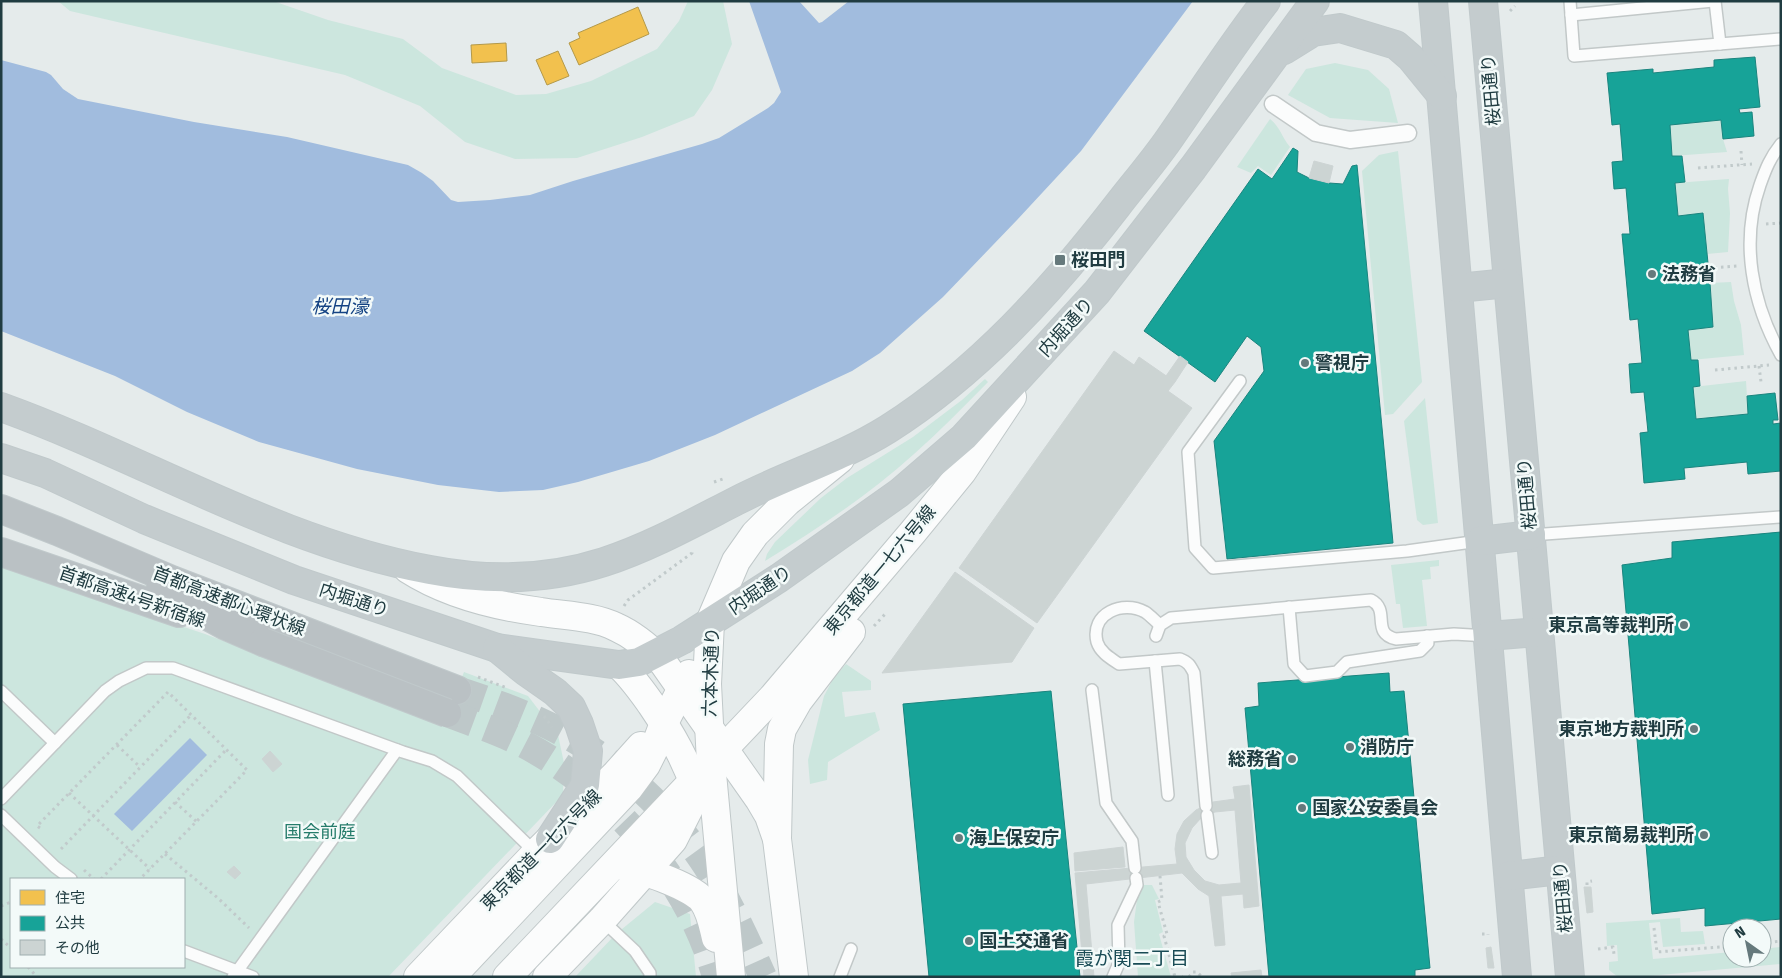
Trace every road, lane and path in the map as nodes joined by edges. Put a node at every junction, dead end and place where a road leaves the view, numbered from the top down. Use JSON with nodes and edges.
{"nodes":[{"id":1,"x":1266,"y":1,"type":"edge"},
{"id":2,"x":1315,"y":1,"type":"edge"},
{"id":3,"x":1433,"y":1,"type":"edge"},
{"id":4,"x":1570,"y":1,"type":"edge"},
{"id":5,"x":1714,"y":1,"type":"edge"},
{"id":6,"x":1496,"y":6,"type":"edge"},
{"id":7,"x":1571,"y":15,"type":"junction"},
{"id":8,"x":1781,"y":39,"type":"edge"},
{"id":9,"x":1720,"y":44,"type":"junction"},
{"id":10,"x":1275,"y":55,"type":"junction"},
{"id":11,"x":1442,"y":96,"type":"junction"},
{"id":12,"x":1273,"y":104,"type":"dead end"},
{"id":13,"x":1408,"y":133,"type":"dead end"},
{"id":14,"x":1781,"y":144,"type":"edge"},
{"id":15,"x":1741,"y":151,"type":"dead end"},
{"id":16,"x":1754,"y":163,"type":"dead end"},
{"id":17,"x":1742,"y":165,"type":"junction"},
{"id":18,"x":1698,"y":168,"type":"dead end"},
{"id":19,"x":1781,"y":222,"type":"edge"},
{"id":20,"x":1762,"y":224,"type":"dead end"},
{"id":21,"x":1742,"y":266,"type":"dead end"},
{"id":22,"x":1708,"y":268,"type":"dead end"},
{"id":23,"x":1508,"y":283,"type":"junction"},
{"id":24,"x":1458,"y":288,"type":"junction"},
{"id":25,"x":1781,"y":355,"type":"edge"},
{"id":26,"x":1033,"y":364,"type":"junction"},
{"id":27,"x":1771,"y":364,"type":"dead end"},
{"id":28,"x":1759,"y":366,"type":"junction"},
{"id":29,"x":1715,"y":370,"type":"dead end"},
{"id":30,"x":1240,"y":381,"type":"dead end"},
{"id":31,"x":1761,"y":382,"type":"dead end"},
{"id":32,"x":1,"y":407,"type":"edge"},
{"id":33,"x":854,"y":449,"type":"junction"},
{"id":34,"x":1,"y":458,"type":"edge"},
{"id":35,"x":1,"y":509,"type":"edge"},
{"id":36,"x":1781,"y":517,"type":"edge"},
{"id":37,"x":1,"y":524,"type":"edge"},
{"id":38,"x":913,"y":532,"type":"junction"},
{"id":39,"x":1530,"y":535,"type":"junction"},
{"id":40,"x":1480,"y":541,"type":"junction"},
{"id":41,"x":692,"y":545,"type":"dead end"},
{"id":42,"x":1,"y":552,"type":"edge"},
{"id":43,"x":399,"y":564,"type":"junction"},
{"id":44,"x":1289,"y":607,"type":"junction"},
{"id":45,"x":619,"y":612,"type":"dead end"},
{"id":46,"x":887,"y":612,"type":"dead end"},
{"id":47,"x":710,"y":622,"type":"junction"},
{"id":48,"x":870,"y":624,"type":"dead end"},
{"id":49,"x":1539,"y":632,"type":"junction"},
{"id":50,"x":1428,"y":636,"type":"junction"},
{"id":51,"x":1488,"y":636,"type":"junction"},
{"id":52,"x":263,"y":642,"type":"junction"},
{"id":53,"x":497,"y":648,"type":"junction"},
{"id":54,"x":656,"y":655,"type":"junction"},
{"id":55,"x":1155,"y":661,"type":"junction"},
{"id":56,"x":619,"y":665,"type":"junction"},
{"id":57,"x":682,"y":690,"type":"junction"},
{"id":58,"x":1092,"y":690,"type":"dead end"},
{"id":59,"x":1,"y":691,"type":"edge"},
{"id":60,"x":191,"y":715,"type":"junction"},
{"id":61,"x":664,"y":723,"type":"junction"},
{"id":62,"x":55,"y":743,"type":"junction"},
{"id":63,"x":117,"y":744,"type":"junction"},
{"id":64,"x":226,"y":750,"type":"junction"},
{"id":65,"x":397,"y":750,"type":"junction"},
{"id":66,"x":704,"y":763,"type":"junction"},
{"id":67,"x":140,"y":767,"type":"junction"},
{"id":68,"x":629,"y":788,"type":"junction"},
{"id":69,"x":69,"y":793,"type":"junction"},
{"id":70,"x":1168,"y":795,"type":"dead end"},
{"id":71,"x":1,"y":799,"type":"edge"},
{"id":72,"x":175,"y":802,"type":"junction"},
{"id":73,"x":1,"y":815,"type":"edge"},
{"id":74,"x":93,"y":816,"type":"junction"},
{"id":75,"x":197,"y":822,"type":"junction"},
{"id":76,"x":37,"y":826,"type":"dead end"},
{"id":77,"x":777,"y":839,"type":"junction"},
{"id":78,"x":543,"y":846,"type":"junction"},
{"id":79,"x":61,"y":849,"type":"dead end"},
{"id":80,"x":129,"y":850,"type":"junction"},
{"id":81,"x":1212,"y":853,"type":"dead end"},
{"id":82,"x":166,"y":854,"type":"junction"},
{"id":83,"x":150,"y":870,"type":"junction"},
{"id":84,"x":1560,"y":870,"type":"junction"},
{"id":85,"x":646,"y":871,"type":"junction"},
{"id":86,"x":604,"y":874,"type":"junction"},
{"id":87,"x":1160,"y":876,"type":"dead end"},
{"id":88,"x":1509,"y":876,"type":"junction"},
{"id":89,"x":70,"y":878,"type":"edge"},
{"id":90,"x":102,"y":878,"type":"edge"},
{"id":91,"x":141,"y":878,"type":"edge"},
{"id":92,"x":1592,"y":881,"type":"dead end"},
{"id":93,"x":1588,"y":888,"type":"dead end"},
{"id":94,"x":602,"y":920,"type":"junction"},
{"id":95,"x":1654,"y":928,"type":"dead end"},
{"id":96,"x":1482,"y":934,"type":"dead end"},
{"id":97,"x":261,"y":940,"type":"junction"},
{"id":98,"x":1488,"y":943,"type":"dead end"},
{"id":99,"x":1722,"y":947,"type":"edge"},
{"id":100,"x":851,"y":949,"type":"dead end"},
{"id":101,"x":1598,"y":949,"type":"dead end"},
{"id":102,"x":185,"y":951,"type":"edge"},
{"id":103,"x":1614,"y":954,"type":"dead end"},
{"id":104,"x":235,"y":974,"type":"edge"},
{"id":105,"x":253,"y":977,"type":"edge"},
{"id":106,"x":418,"y":977,"type":"edge"},
{"id":107,"x":452,"y":977,"type":"edge"},
{"id":108,"x":507,"y":977,"type":"edge"},
{"id":109,"x":547,"y":977,"type":"edge"},
{"id":110,"x":650,"y":977,"type":"edge"},
{"id":111,"x":722,"y":977,"type":"edge"},
{"id":112,"x":731,"y":977,"type":"edge"},
{"id":113,"x":794,"y":977,"type":"edge"},
{"id":114,"x":840,"y":977,"type":"edge"},
{"id":115,"x":1113,"y":977,"type":"edge"},
{"id":116,"x":1176,"y":977,"type":"edge"},
{"id":117,"x":1188,"y":977,"type":"edge"},
{"id":118,"x":1202,"y":977,"type":"edge"},
{"id":119,"x":1517,"y":977,"type":"edge"},
{"id":120,"x":1570,"y":977,"type":"edge"}],
"edges":[{"from":1,"to":33,"type":"highway"},
{"from":2,"to":10,"type":"highway","name":"内堀通り"},
{"from":3,"to":11,"type":"highway"},
{"from":4,"to":7,"type":"lane"},
{"from":5,"to":7,"type":"lane"},
{"from":5,"to":9,"type":"lane"},
{"from":6,"to":23,"type":"highway","name":"桜田通り"},
{"from":7,"to":9,"type":"lane"},
{"from":8,"to":9,"type":"lane"},
{"from":10,"to":11,"type":"highway"},
{"from":10,"to":26,"type":"highway","name":"内堀通り"},
{"from":11,"to":24,"type":"highway"},
{"from":12,"to":13,"type":"street"},
{"from":14,"to":25,"type":"lane"},
{"from":15,"to":17,"type":"path"},
{"from":16,"to":17,"type":"path"},
{"from":17,"to":18,"type":"path"},
{"from":19,"to":20,"type":"path"},
{"from":21,"to":22,"type":"path"},
{"from":23,"to":24,"type":"highway"},
{"from":23,"to":39,"type":"highway","name":"桜田通り"},
{"from":24,"to":40,"type":"highway"},
{"from":26,"to":38,"type":"main road","name":"東京都道一七六号線"},
{"from":26,"to":47,"type":"highway","name":"内堀通り"},
{"from":27,"to":28,"type":"path"},
{"from":28,"to":29,"type":"path"},
{"from":28,"to":31,"type":"path"},
{"from":30,"to":40,"type":"lane"},
{"from":32,"to":43,"type":"highway"},
{"from":33,"to":43,"type":"highway"},
{"from":33,"to":47,"type":"main road","name":"六本木通り"},
{"from":34,"to":53,"type":"highway","name":"内堀通り"},
{"from":35,"to":52,"type":"highway","name":"首都高速都心環状線","bridge":true},
{"from":36,"to":39,"type":"lane"},
{"from":37,"to":52,"type":"highway","name":"首都高速都心環状線"},
{"from":38,"to":66,"type":"main road","name":"東京都道一七六号線"},
{"from":38,"to":77,"type":"main road"},
{"from":39,"to":40,"type":"highway"},
{"from":39,"to":49,"type":"highway","name":"桜田通り"},
{"from":40,"to":51,"type":"highway"},
{"from":41,"to":45,"type":"path"},
{"from":42,"to":52,"type":"highway","name":"首都高速4号新宿線"},
{"from":43,"to":54,"type":"main road"},
{"from":44,"to":50,"type":"lane"},
{"from":44,"to":50,"type":"lane"},
{"from":44,"to":55,"type":"lane"},
{"from":46,"to":48,"type":"path"},
{"from":47,"to":54,"type":"highway","name":"内堀通り"},
{"from":47,"to":57,"type":"main road","name":"東京都道一七六号線"},
{"from":47,"to":66,"type":"main road","name":"六本木通り"},
{"from":49,"to":51,"type":"highway"},
{"from":49,"to":84,"type":"highway","name":"桜田通り"},
{"from":50,"to":51,"type":"lane"},
{"from":51,"to":88,"type":"highway"},
{"from":53,"to":56,"type":"highway","name":"内堀通り"},
{"from":53,"to":78,"type":"highway"},
{"from":54,"to":56,"type":"highway","name":"内堀通り"},
{"from":54,"to":57,"type":"main road"},
{"from":55,"to":70,"type":"lane"},
{"from":55,"to":81,"type":"lane"},
{"from":56,"to":61,"type":"main road","name":"六本木通り"},
{"from":57,"to":61,"type":"main road","name":"東京都道一七六号線"},
{"from":57,"to":66,"type":"main road"},
{"from":58,"to":115,"type":"lane"},
{"from":59,"to":62,"type":"lane"},
{"from":60,"to":63,"type":"path"},
{"from":60,"to":64,"type":"path"},
{"from":60,"to":67,"type":"path"},
{"from":61,"to":66,"type":"main road","name":"六本木通り"},
{"from":61,"to":68,"type":"main road","name":"東京都道一七六号線"},
{"from":61,"to":78,"type":"main road","name":"東京都道一七六号線"},
{"from":62,"to":65,"type":"lane"},
{"from":62,"to":71,"type":"lane"},
{"from":63,"to":67,"type":"path"},
{"from":63,"to":69,"type":"path"},
{"from":64,"to":72,"type":"path"},
{"from":64,"to":75,"type":"path"},
{"from":65,"to":78,"type":"lane"},
{"from":65,"to":97,"type":"lane"},
{"from":66,"to":68,"type":"main road"},
{"from":66,"to":77,"type":"main road"},
{"from":66,"to":85,"type":"main road","name":"東京都道一七六号線"},
{"from":66,"to":86,"type":"main road","name":"東京都道一七六号線"},
{"from":66,"to":112,"type":"main road","name":"六本木通り"},
{"from":67,"to":74,"type":"path"},
{"from":68,"to":107,"type":"main road","name":"東京都道一七六号線"},
{"from":69,"to":74,"type":"path"},
{"from":69,"to":76,"type":"path"},
{"from":72,"to":75,"type":"path"},
{"from":72,"to":80,"type":"path"},
{"from":73,"to":89,"type":"lane"},
{"from":74,"to":79,"type":"path"},
{"from":74,"to":80,"type":"path"},
{"from":75,"to":82,"type":"path"},
{"from":77,"to":113,"type":"main road"},
{"from":78,"to":106,"type":"main road","name":"東京都道一七六号線"},
{"from":80,"to":83,"type":"path"},
{"from":80,"to":90,"type":"path"},
{"from":82,"to":83,"type":"path"},
{"from":82,"to":97,"type":"path"},
{"from":83,"to":91,"type":"path"},
{"from":84,"to":88,"type":"highway"},
{"from":84,"to":120,"type":"highway","name":"桜田通り"},
{"from":85,"to":86,"type":"main road"},
{"from":85,"to":94,"type":"main road","name":"東京都道一七六号線"},
{"from":85,"to":111,"type":"main road"},
{"from":86,"to":108,"type":"main road","name":"東京都道一七六号線"},
{"from":87,"to":116,"type":"path"},
{"from":88,"to":119,"type":"highway"},
{"from":92,"to":93,"type":"path"},
{"from":94,"to":109,"type":"main road","name":"東京都道一七六号線"},
{"from":94,"to":110,"type":"lane"},
{"from":95,"to":99,"type":"path"},
{"from":96,"to":98,"type":"path"},
{"from":97,"to":104,"type":"lane"},
{"from":100,"to":114,"type":"lane"},
{"from":101,"to":103,"type":"path"},
{"from":102,"to":104,"type":"lane"},
{"from":104,"to":105,"type":"lane"},
{"from":117,"to":118,"type":"path"}]}
